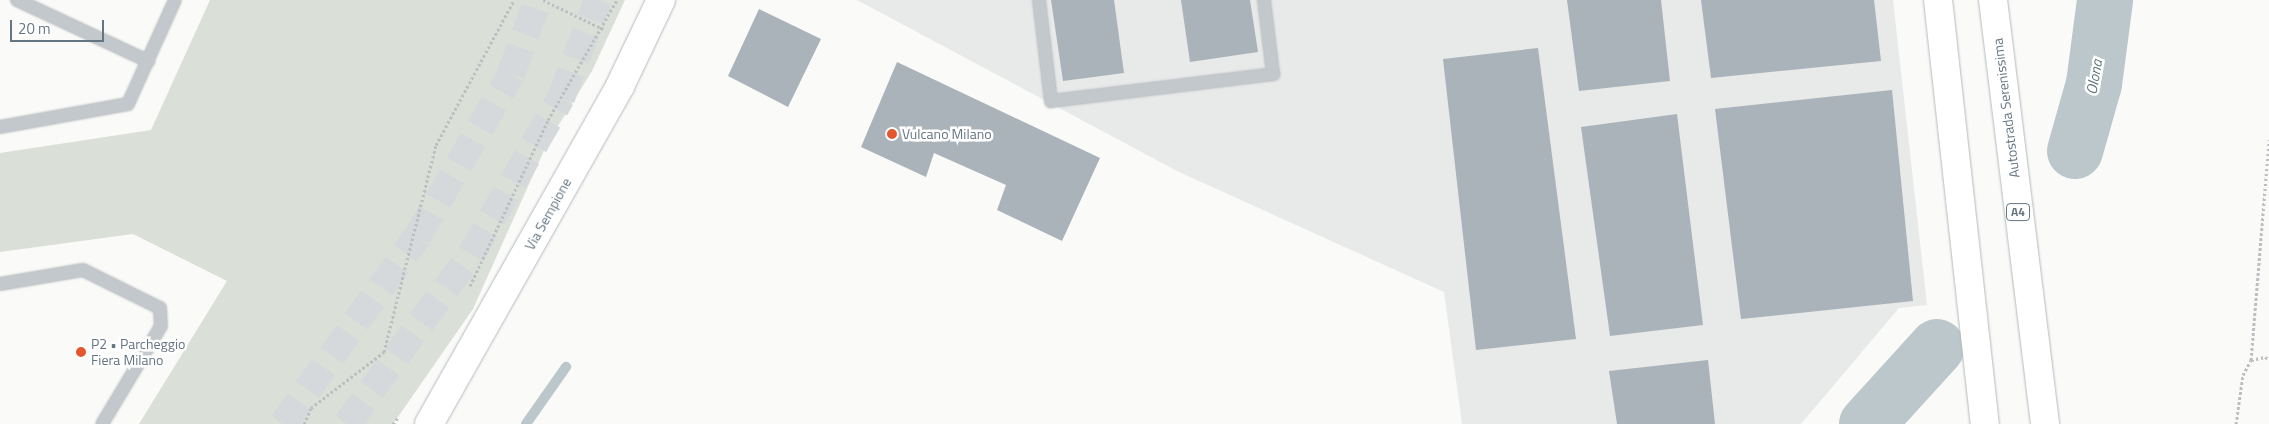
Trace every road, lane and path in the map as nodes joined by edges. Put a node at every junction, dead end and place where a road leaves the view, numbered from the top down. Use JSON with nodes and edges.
{"nodes":[{"id":1,"x":17,"y":0,"type":"edge"},
{"id":2,"x":176,"y":0,"type":"edge"},
{"id":3,"x":514,"y":0,"type":"edge"},
{"id":4,"x":543,"y":0,"type":"edge"},
{"id":5,"x":617,"y":0,"type":"edge"},
{"id":6,"x":661,"y":0,"type":"edge"},
{"id":7,"x":1039,"y":0,"type":"edge"},
{"id":8,"x":1264,"y":0,"type":"edge"},
{"id":9,"x":1938,"y":0,"type":"edge"},
{"id":10,"x":1994,"y":0,"type":"edge"},
{"id":11,"x":603,"y":29,"type":"junction"},
{"id":12,"x":148,"y":61,"type":"junction"},
{"id":13,"x":0,"y":127,"type":"edge"},
{"id":14,"x":2269,"y":140,"type":"edge"},
{"id":15,"x":0,"y":284,"type":"edge"},
{"id":16,"x":467,"y":292,"type":"dead end"},
{"id":17,"x":2269,"y":359,"type":"edge"},
{"id":18,"x":2250,"y":360,"type":"junction"},
{"id":19,"x":404,"y":408,"type":"dead end"},
{"id":20,"x":102,"y":424,"type":"edge"},
{"id":21,"x":304,"y":424,"type":"edge"},
{"id":22,"x":393,"y":424,"type":"edge"},
{"id":23,"x":429,"y":424,"type":"edge"},
{"id":24,"x":1985,"y":424,"type":"edge"},
{"id":25,"x":2045,"y":424,"type":"edge"},
{"id":26,"x":2236,"y":424,"type":"edge"}],
"edges":[{"from":1,"to":12,"type":"lane"},
{"from":2,"to":12,"type":"lane"},
{"from":3,"to":21,"type":"path"},
{"from":4,"to":11,"type":"path"},
{"from":5,"to":11,"type":"path"},
{"from":6,"to":23,"type":"main road","name":"Via Sempione"},
{"from":7,"to":8,"type":"lane"},
{"from":9,"to":24,"type":"main road"},
{"from":10,"to":25,"type":"main road","name":"Autostrada Serenissima","number":"A4"},
{"from":11,"to":16,"type":"path"},
{"from":12,"to":13,"type":"lane"},
{"from":14,"to":18,"type":"path"},
{"from":15,"to":20,"type":"lane"},
{"from":17,"to":18,"type":"path"},
{"from":18,"to":26,"type":"path"},
{"from":19,"to":22,"type":"path"}]}
